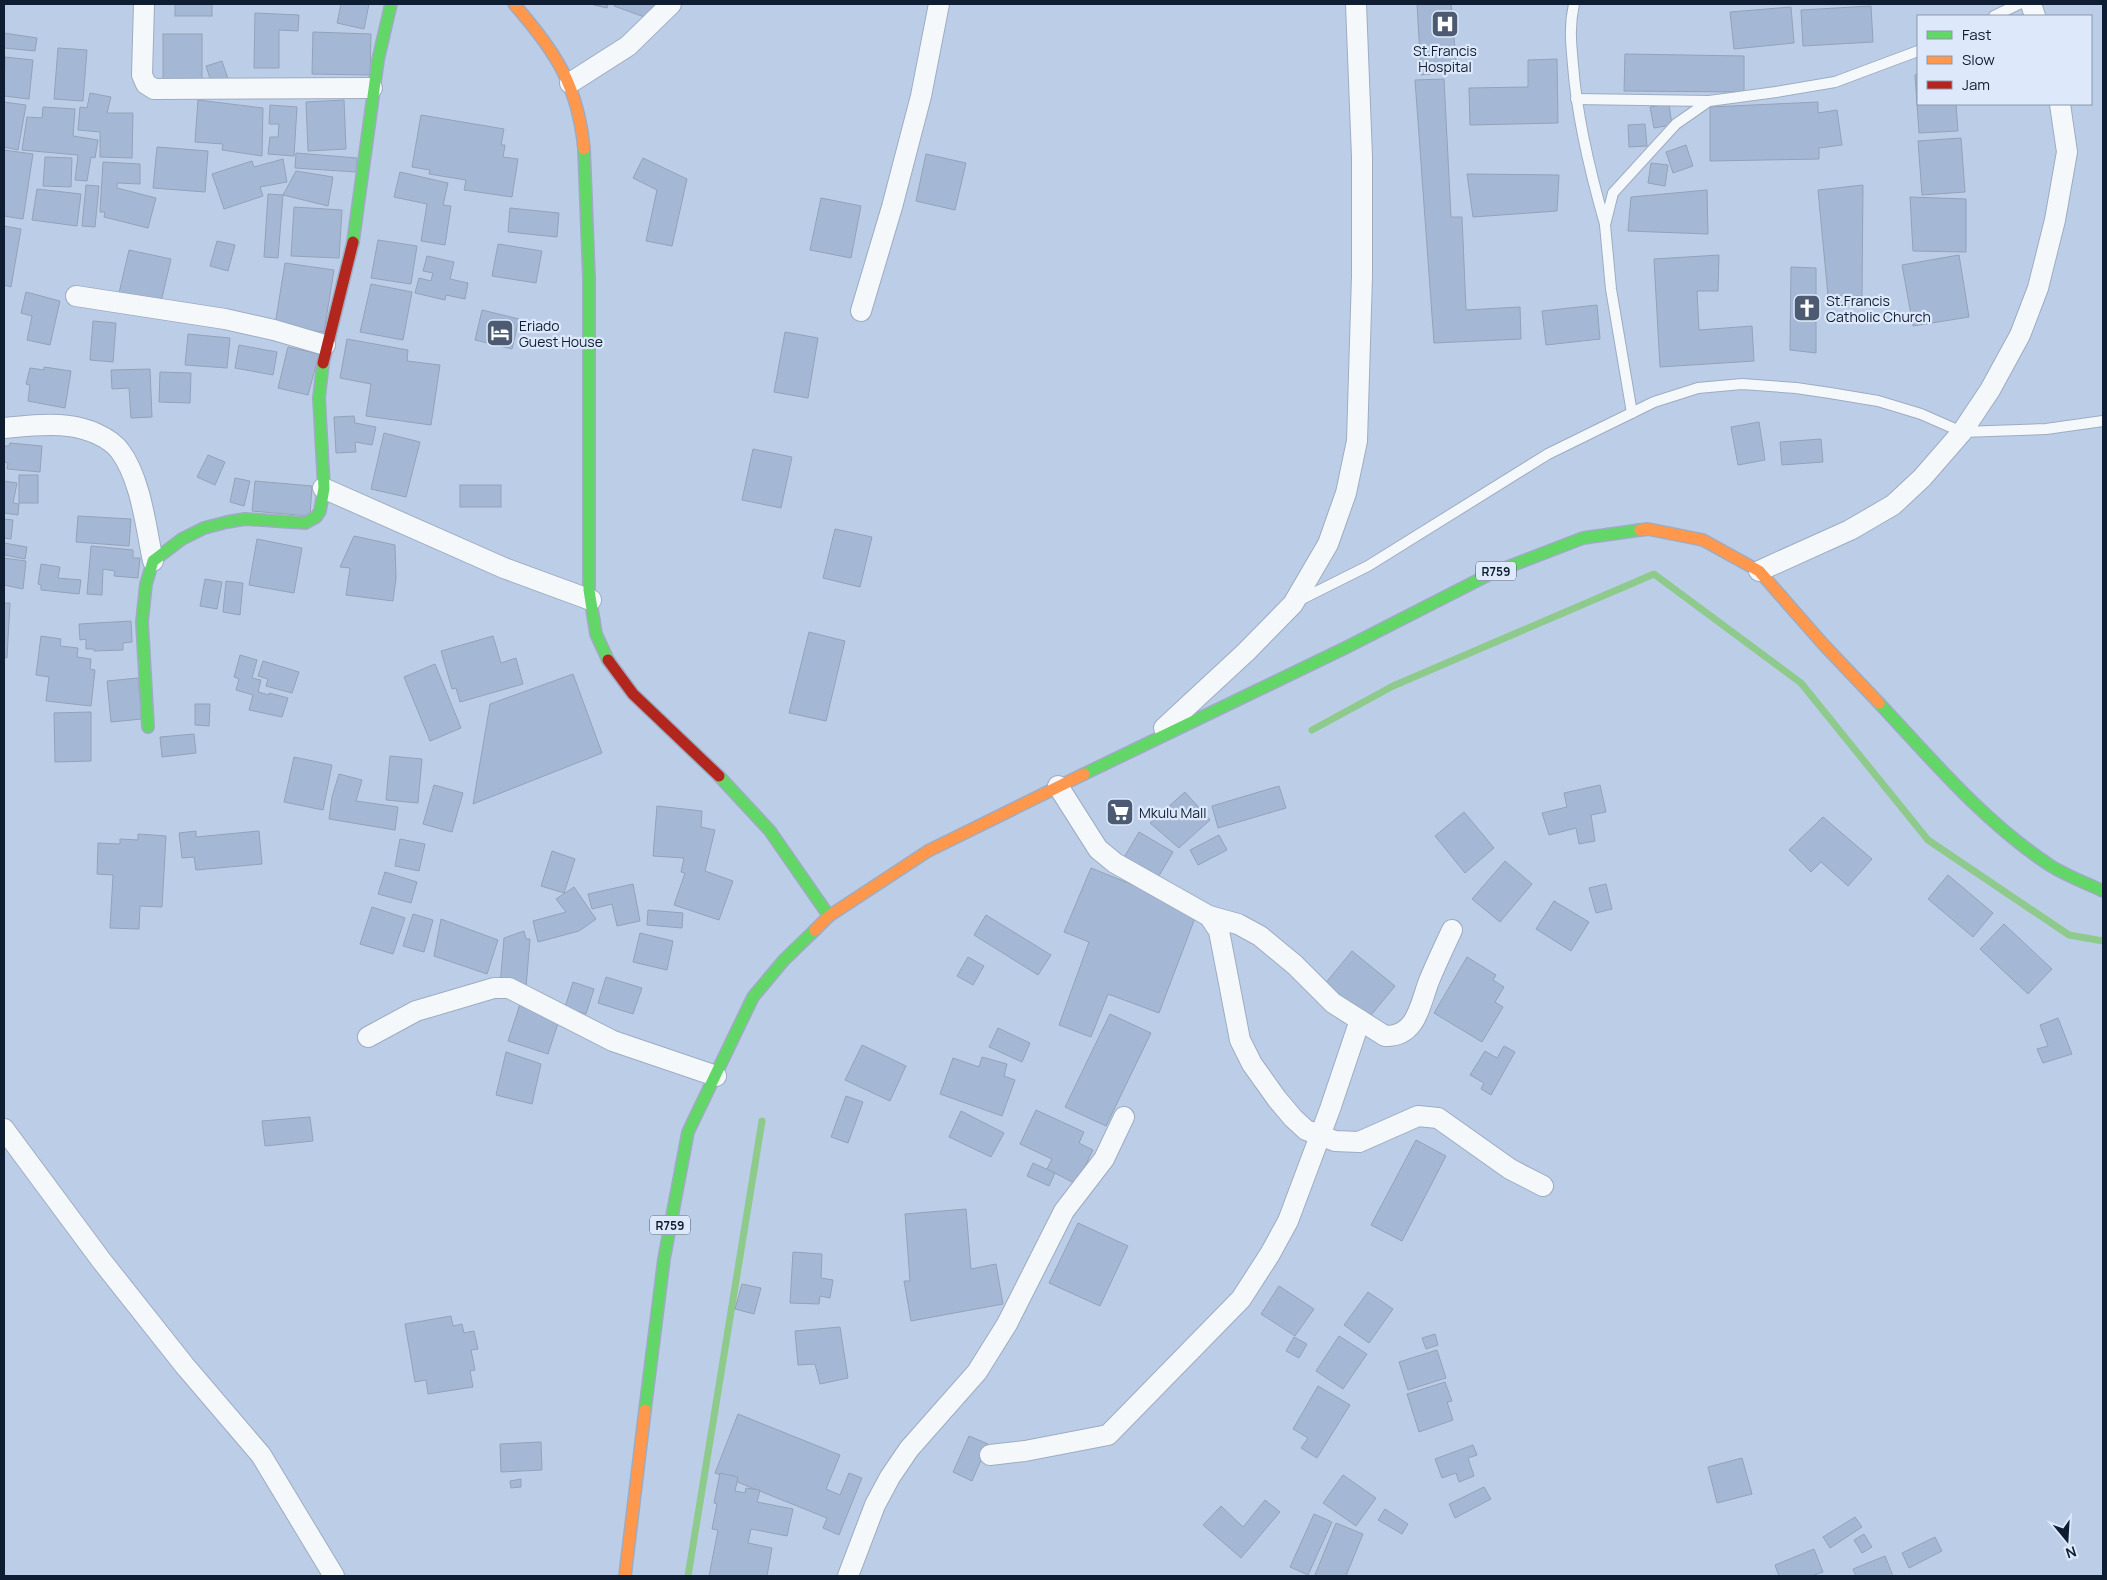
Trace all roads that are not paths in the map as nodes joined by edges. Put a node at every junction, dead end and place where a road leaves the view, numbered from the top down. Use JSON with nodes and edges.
{"nodes":[{"id":1,"x":144,"y":4,"type":"edge"},
{"id":2,"x":391,"y":4,"type":"edge"},
{"id":3,"x":514,"y":4,"type":"edge"},
{"id":4,"x":671,"y":4,"type":"edge"},
{"id":5,"x":939,"y":4,"type":"edge"},
{"id":6,"x":1356,"y":4,"type":"edge"},
{"id":7,"x":1574,"y":4,"type":"edge"},
{"id":8,"x":2019,"y":4,"type":"edge"},
{"id":9,"x":1996,"y":15,"type":"edge"},
{"id":10,"x":1917,"y":51,"type":"edge"},
{"id":11,"x":570,"y":83,"type":"junction"},
{"id":12,"x":372,"y":88,"type":"junction"},
{"id":13,"x":1576,"y":99,"type":"junction"},
{"id":14,"x":1710,"y":101,"type":"junction"},
{"id":15,"x":2060,"y":105,"type":"edge"},
{"id":16,"x":1605,"y":225,"type":"junction"},
{"id":17,"x":76,"y":296,"type":"dead end"},
{"id":18,"x":861,"y":311,"type":"dead end"},
{"id":19,"x":325,"y":345,"type":"junction"},
{"id":20,"x":1632,"y":413,"type":"junction"},
{"id":21,"x":2103,"y":421,"type":"edge"},
{"id":22,"x":4,"y":428,"type":"edge"},
{"id":23,"x":1962,"y":432,"type":"junction"},
{"id":24,"x":323,"y":488,"type":"junction"},
{"id":25,"x":153,"y":561,"type":"junction"},
{"id":26,"x":1759,"y":571,"type":"junction"},
{"id":27,"x":591,"y":600,"type":"junction"},
{"id":28,"x":1292,"y":604,"type":"junction"},
{"id":29,"x":148,"y":727,"type":"dead end"},
{"id":30,"x":1150,"y":741,"type":"junction"},
{"id":31,"x":1058,"y":786,"type":"junction"},
{"id":32,"x":2103,"y":891,"type":"edge"},
{"id":33,"x":828,"y":916,"type":"junction"},
{"id":34,"x":1210,"y":916,"type":"junction"},
{"id":35,"x":1452,"y":930,"type":"dead end"},
{"id":36,"x":1360,"y":1020,"type":"junction"},
{"id":37,"x":368,"y":1037,"type":"dead end"},
{"id":38,"x":716,"y":1076,"type":"junction"},
{"id":39,"x":1124,"y":1116,"type":"dead end"},
{"id":40,"x":4,"y":1129,"type":"edge"},
{"id":41,"x":1320,"y":1136,"type":"junction"},
{"id":42,"x":1543,"y":1186,"type":"dead end"},
{"id":43,"x":990,"y":1455,"type":"dead end"},
{"id":44,"x":334,"y":1576,"type":"edge"},
{"id":45,"x":625,"y":1576,"type":"edge"},
{"id":46,"x":848,"y":1576,"type":"edge"}],
"edges":[{"from":1,"to":12,"type":"street"},
{"from":2,"to":12,"type":"main road"},
{"from":3,"to":11,"type":"main road"},
{"from":4,"to":11,"type":"street"},
{"from":5,"to":18,"type":"street"},
{"from":6,"to":28,"type":"street"},
{"from":7,"to":13,"type":"lane"},
{"from":8,"to":9,"type":"lane"},
{"from":10,"to":14,"type":"lane"},
{"from":11,"to":27,"type":"main road"},
{"from":12,"to":19,"type":"main road"},
{"from":13,"to":14,"type":"lane"},
{"from":13,"to":16,"type":"lane"},
{"from":14,"to":16,"type":"lane"},
{"from":15,"to":23,"type":"street"},
{"from":16,"to":20,"type":"lane"},
{"from":17,"to":19,"type":"street"},
{"from":19,"to":24,"type":"main road"},
{"from":20,"to":23,"type":"lane"},
{"from":20,"to":28,"type":"lane"},
{"from":21,"to":23,"type":"lane"},
{"from":22,"to":25,"type":"street"},
{"from":23,"to":26,"type":"street"},
{"from":24,"to":25,"type":"main road"},
{"from":24,"to":27,"type":"street"},
{"from":25,"to":29,"type":"main road"},
{"from":26,"to":30,"type":"main road","number":"R759"},
{"from":26,"to":32,"type":"main road","number":"R759"},
{"from":27,"to":33,"type":"main road"},
{"from":28,"to":30,"type":"street"},
{"from":30,"to":31,"type":"main road","number":"R759"},
{"from":31,"to":33,"type":"main road","number":"R759"},
{"from":31,"to":34,"type":"street"},
{"from":33,"to":38,"type":"main road","number":"R759"},
{"from":34,"to":36,"type":"street"},
{"from":34,"to":41,"type":"street"},
{"from":35,"to":36,"type":"street"},
{"from":36,"to":41,"type":"street"},
{"from":37,"to":38,"type":"street"},
{"from":38,"to":45,"type":"main road","number":"R759"},
{"from":39,"to":46,"type":"street"},
{"from":40,"to":44,"type":"street"},
{"from":41,"to":42,"type":"street"},
{"from":41,"to":43,"type":"street"}]}
